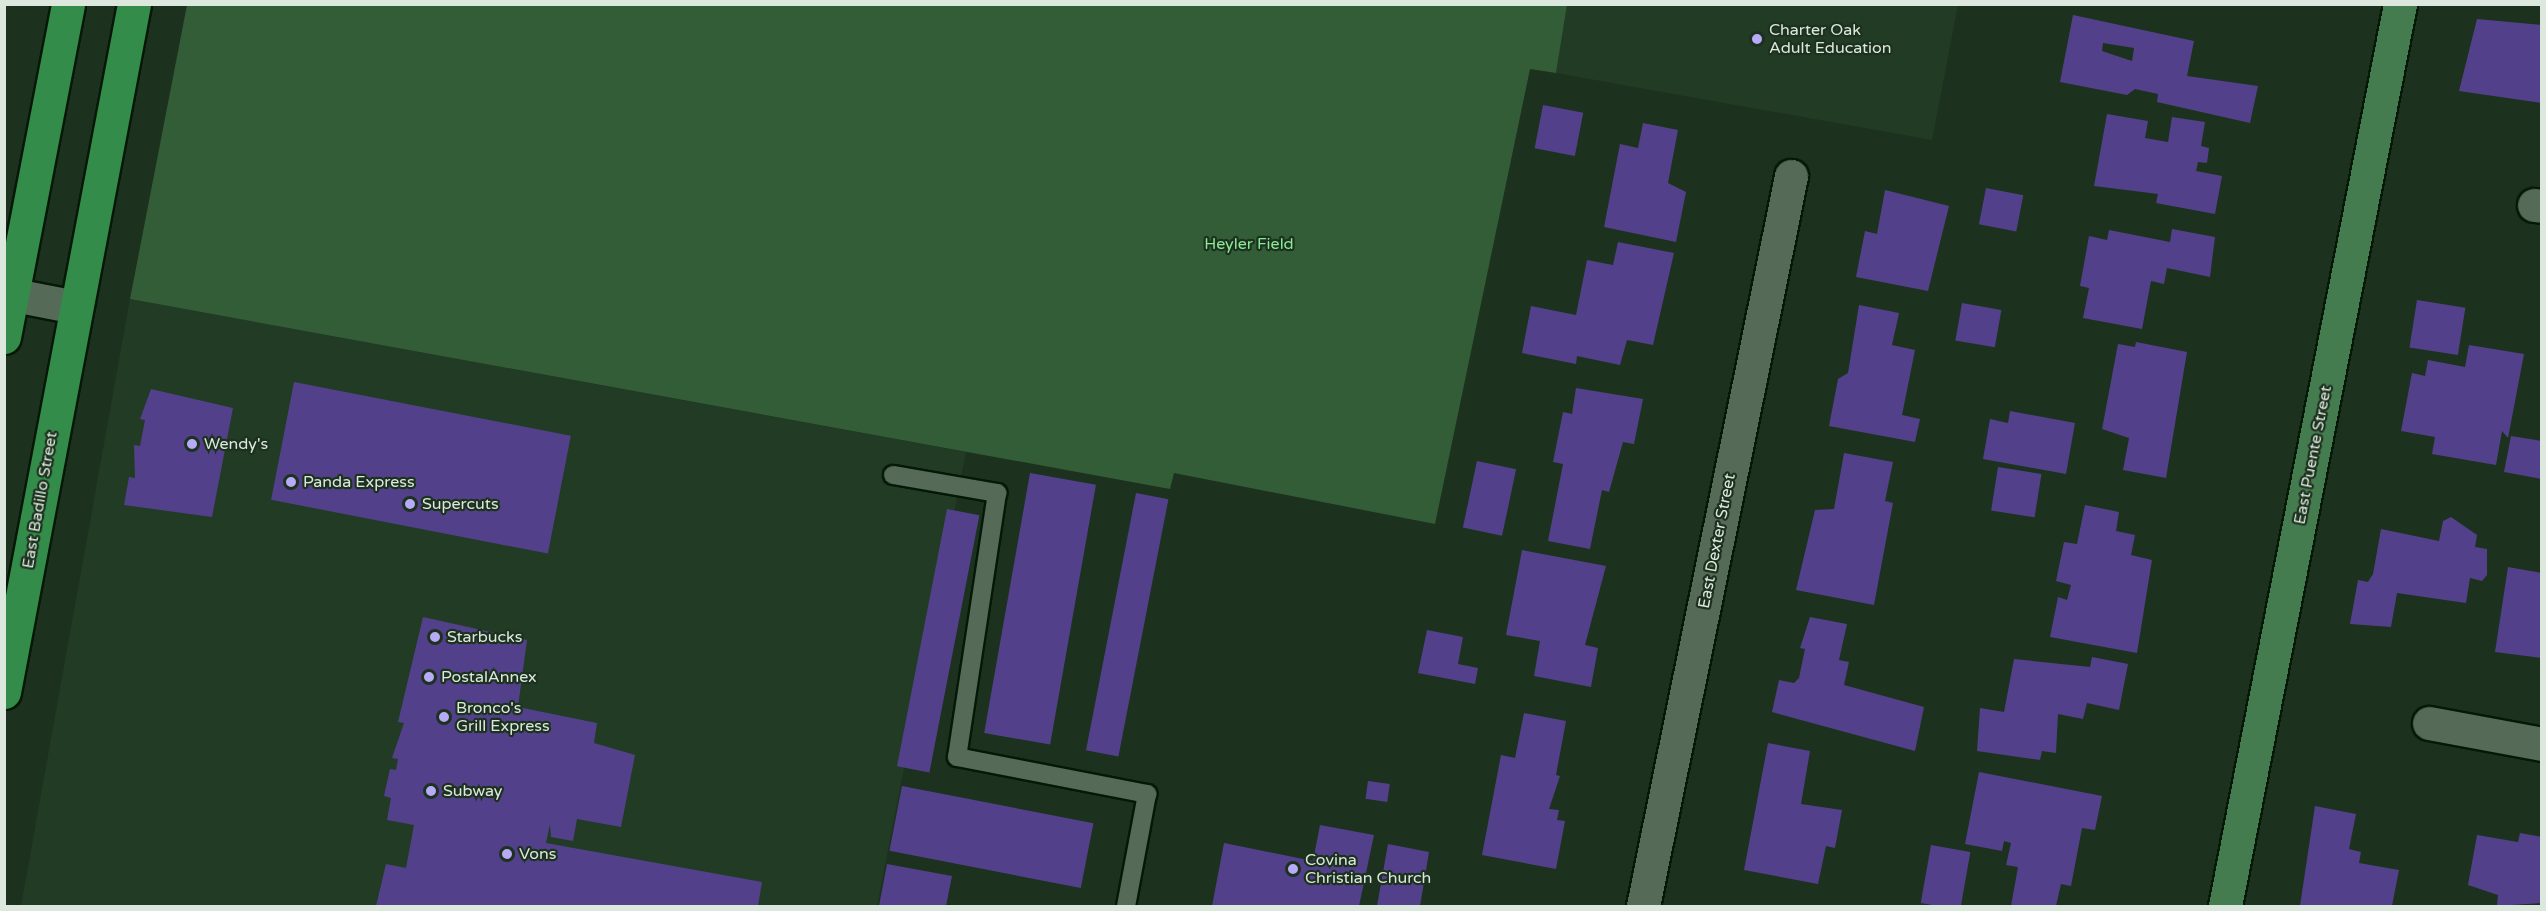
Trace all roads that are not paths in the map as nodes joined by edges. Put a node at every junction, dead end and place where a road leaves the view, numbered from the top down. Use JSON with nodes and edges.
{"nodes":[{"id":1,"x":68,"y":4,"type":"edge"},
{"id":2,"x":134,"y":4,"type":"edge"},
{"id":3,"x":2400,"y":4,"type":"edge"},
{"id":4,"x":1791,"y":176,"type":"dead end"},
{"id":5,"x":8,"y":294,"type":"edge"},
{"id":6,"x":76,"y":307,"type":"junction"},
{"id":7,"x":4,"y":337,"type":"edge"},
{"id":8,"x":893,"y":475,"type":"dead end"},
{"id":9,"x":4,"y":692,"type":"edge"},
{"id":10,"x":2429,"y":723,"type":"dead end"},
{"id":11,"x":2541,"y":744,"type":"edge"},
{"id":12,"x":1126,"y":906,"type":"edge"},
{"id":13,"x":1643,"y":906,"type":"edge"},
{"id":14,"x":2225,"y":906,"type":"edge"}],
"edges":[{"from":1,"to":5,"type":"main road"},
{"from":2,"to":6,"type":"main road","name":"East Badillo Street"},
{"from":3,"to":14,"type":"street","name":"East Puente Street"},
{"from":4,"to":13,"type":"street","name":"East Dexter Street"},
{"from":5,"to":6,"type":"street"},
{"from":5,"to":7,"type":"main road"},
{"from":6,"to":9,"type":"main road","name":"East Badillo Street"},
{"from":8,"to":12,"type":"lane"},
{"from":10,"to":11,"type":"street"}]}
